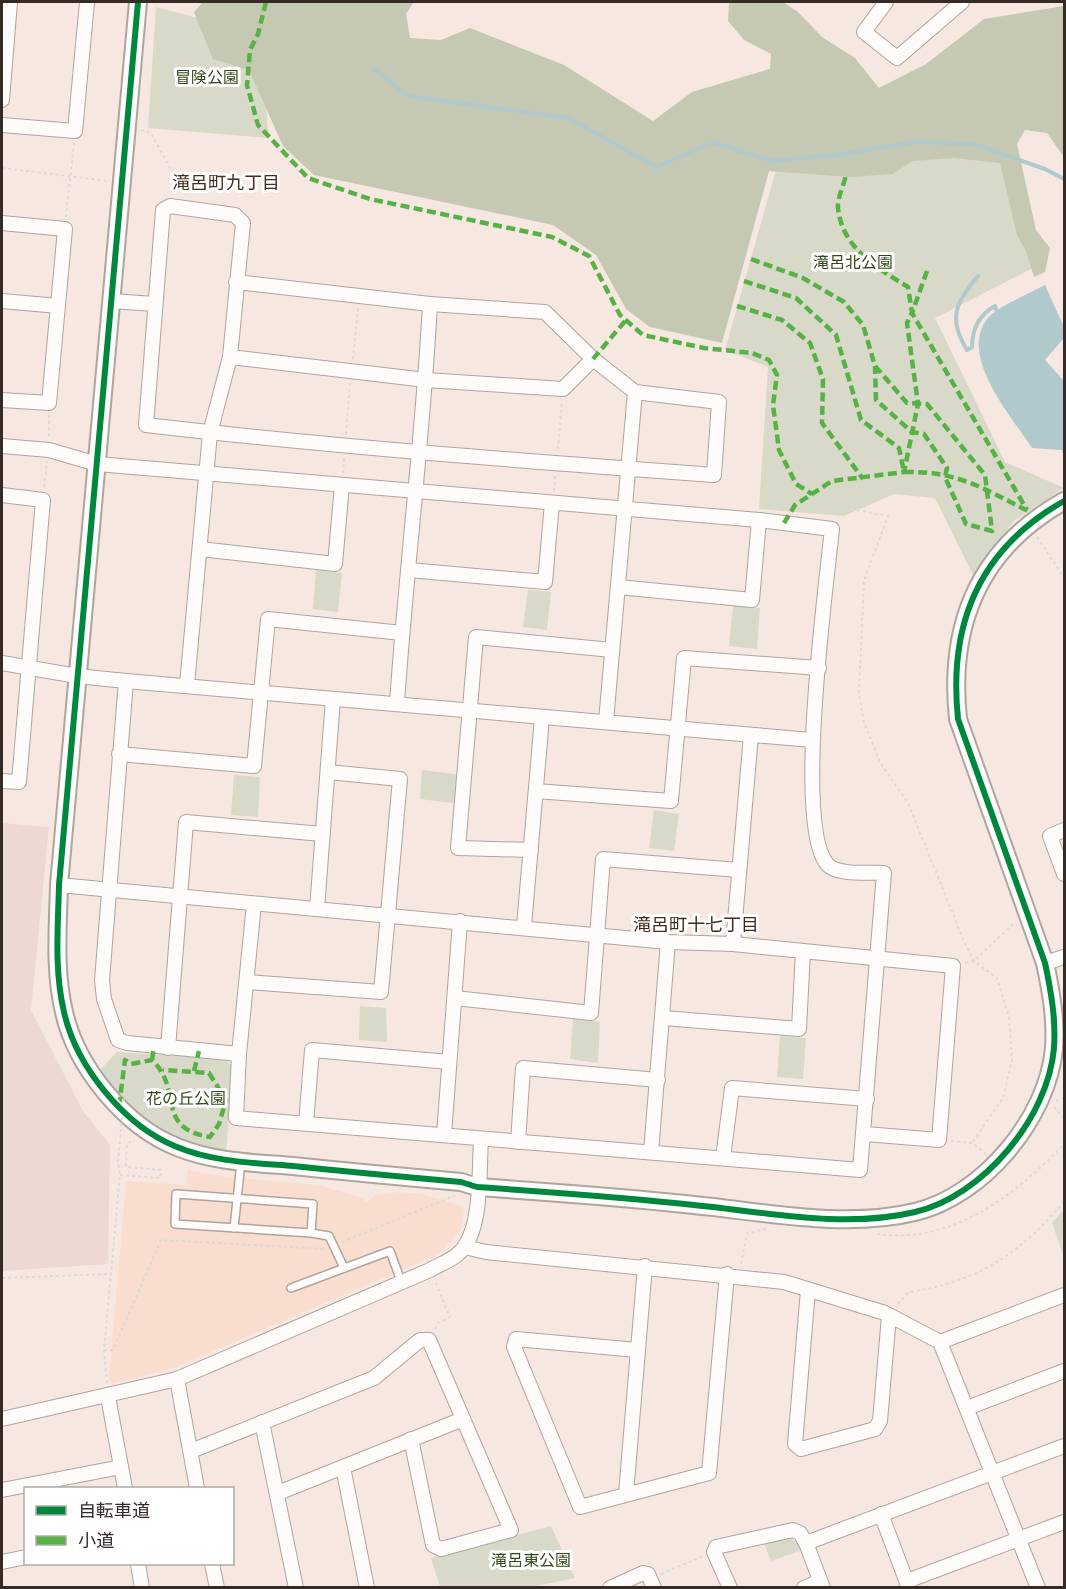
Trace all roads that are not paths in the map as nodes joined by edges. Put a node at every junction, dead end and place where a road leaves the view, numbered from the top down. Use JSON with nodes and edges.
{"nodes":[{"id":1,"x":87,"y":2,"type":"edge"},
{"id":2,"x":138,"y":2,"type":"edge"},
{"id":3,"x":886,"y":2,"type":"edge"},
{"id":4,"x":962,"y":2,"type":"edge"},
{"id":5,"x":7,"y":11,"type":"edge"},
{"id":6,"x":2,"y":100,"type":"edge"},
{"id":7,"x":2,"y":125,"type":"edge"},
{"id":8,"x":2,"y":223,"type":"edge"},
{"id":9,"x":236,"y":282,"type":"junction"},
{"id":10,"x":2,"y":301,"type":"edge"},
{"id":11,"x":111,"y":301,"type":"junction"},
{"id":12,"x":155,"y":304,"type":"junction"},
{"id":13,"x":430,"y":304,"type":"junction"},
{"id":14,"x":58,"y":306,"type":"junction"},
{"id":15,"x":230,"y":357,"type":"junction"},
{"id":16,"x":593,"y":359,"type":"junction"},
{"id":17,"x":426,"y":380,"type":"junction"},
{"id":18,"x":635,"y":392,"type":"junction"},
{"id":19,"x":2,"y":400,"type":"edge"},
{"id":20,"x":210,"y":432,"type":"junction"},
{"id":21,"x":2,"y":446,"type":"edge"},
{"id":22,"x":418,"y":454,"type":"junction"},
{"id":23,"x":97,"y":464,"type":"junction"},
{"id":24,"x":627,"y":469,"type":"junction"},
{"id":25,"x":206,"y":472,"type":"junction"},
{"id":26,"x":342,"y":485,"type":"junction"},
{"id":27,"x":414,"y":490,"type":"junction"},
{"id":28,"x":2,"y":495,"type":"edge"},
{"id":29,"x":1065,"y":501,"type":"edge"},
{"id":30,"x":552,"y":503,"type":"junction"},
{"id":31,"x":623,"y":510,"type":"junction"},
{"id":32,"x":759,"y":520,"type":"junction"},
{"id":33,"x":200,"y":549,"type":"junction"},
{"id":34,"x":409,"y":570,"type":"junction"},
{"id":35,"x":618,"y":587,"type":"junction"},
{"id":36,"x":402,"y":633,"type":"junction"},
{"id":37,"x":612,"y":650,"type":"junction"},
{"id":38,"x":2,"y":663,"type":"edge"},
{"id":39,"x":29,"y":666,"type":"junction"},
{"id":40,"x":819,"y":668,"type":"junction"},
{"id":41,"x":77,"y":676,"type":"junction"},
{"id":42,"x":126,"y":681,"type":"junction"},
{"id":43,"x":187,"y":685,"type":"junction"},
{"id":44,"x":260,"y":694,"type":"junction"},
{"id":45,"x":333,"y":699,"type":"junction"},
{"id":46,"x":398,"y":703,"type":"junction"},
{"id":47,"x":470,"y":711,"type":"junction"},
{"id":48,"x":542,"y":718,"type":"junction"},
{"id":49,"x":606,"y":721,"type":"junction"},
{"id":50,"x":677,"y":730,"type":"junction"},
{"id":51,"x":751,"y":735,"type":"junction"},
{"id":52,"x":812,"y":740,"type":"junction"},
{"id":53,"x":119,"y":754,"type":"junction"},
{"id":54,"x":328,"y":772,"type":"junction"},
{"id":55,"x":2,"y":781,"type":"edge"},
{"id":56,"x":536,"y":790,"type":"junction"},
{"id":57,"x":1065,"y":830,"type":"edge"},
{"id":58,"x":322,"y":834,"type":"junction"},
{"id":59,"x":531,"y":850,"type":"junction"},
{"id":60,"x":738,"y":870,"type":"junction"},
{"id":61,"x":1065,"y":874,"type":"edge"},
{"id":62,"x":59,"y":885,"type":"junction"},
{"id":63,"x":108,"y":891,"type":"junction"},
{"id":64,"x":181,"y":898,"type":"junction"},
{"id":65,"x":254,"y":904,"type":"junction"},
{"id":66,"x":317,"y":909,"type":"junction"},
{"id":67,"x":389,"y":915,"type":"junction"},
{"id":68,"x":460,"y":921,"type":"junction"},
{"id":69,"x":524,"y":926,"type":"junction"},
{"id":70,"x":597,"y":934,"type":"junction"},
{"id":71,"x":668,"y":942,"type":"junction"},
{"id":72,"x":733,"y":944,"type":"junction"},
{"id":73,"x":803,"y":951,"type":"junction"},
{"id":74,"x":1065,"y":957,"type":"edge"},
{"id":75,"x":879,"y":959,"type":"junction"},
{"id":76,"x":1045,"y":963,"type":"junction"},
{"id":77,"x":248,"y":982,"type":"junction"},
{"id":78,"x":455,"y":998,"type":"junction"},
{"id":79,"x":664,"y":1018,"type":"junction"},
{"id":80,"x":168,"y":1048,"type":"junction"},
{"id":81,"x":1059,"y":1050,"type":"edge"},
{"id":82,"x":239,"y":1054,"type":"junction"},
{"id":83,"x":449,"y":1062,"type":"junction"},
{"id":84,"x":658,"y":1080,"type":"junction"},
{"id":85,"x":867,"y":1099,"type":"junction"},
{"id":86,"x":306,"y":1123,"type":"junction"},
{"id":87,"x":865,"y":1134,"type":"junction"},
{"id":88,"x":444,"y":1135,"type":"junction"},
{"id":89,"x":481,"y":1139,"type":"junction"},
{"id":90,"x":518,"y":1142,"type":"junction"},
{"id":91,"x":651,"y":1152,"type":"junction"},
{"id":92,"x":723,"y":1158,"type":"junction"},
{"id":93,"x":241,"y":1161,"type":"junction"},
{"id":94,"x":477,"y":1187,"type":"junction"},
{"id":95,"x":237,"y":1198,"type":"junction"},
{"id":96,"x":234,"y":1228,"type":"junction"},
{"id":97,"x":311,"y":1233,"type":"junction"},
{"id":98,"x":465,"y":1247,"type":"junction"},
{"id":99,"x":645,"y":1266,"type":"junction"},
{"id":100,"x":344,"y":1268,"type":"junction"},
{"id":101,"x":733,"y":1275,"type":"junction"},
{"id":102,"x":401,"y":1281,"type":"junction"},
{"id":103,"x":291,"y":1288,"type":"dead end"},
{"id":104,"x":808,"y":1290,"type":"junction"},
{"id":105,"x":1065,"y":1296,"type":"edge"},
{"id":106,"x":889,"y":1316,"type":"junction"},
{"id":107,"x":940,"y":1342,"type":"junction"},
{"id":108,"x":637,"y":1350,"type":"junction"},
{"id":109,"x":1065,"y":1371,"type":"edge"},
{"id":110,"x":177,"y":1379,"type":"junction"},
{"id":111,"x":108,"y":1397,"type":"junction"},
{"id":112,"x":967,"y":1408,"type":"junction"},
{"id":113,"x":2,"y":1419,"type":"edge"},
{"id":114,"x":463,"y":1419,"type":"junction"},
{"id":115,"x":262,"y":1422,"type":"junction"},
{"id":116,"x":411,"y":1439,"type":"junction"},
{"id":117,"x":1065,"y":1446,"type":"edge"},
{"id":118,"x":191,"y":1450,"type":"junction"},
{"id":119,"x":121,"y":1467,"type":"junction"},
{"id":120,"x":343,"y":1467,"type":"junction"},
{"id":121,"x":992,"y":1473,"type":"junction"},
{"id":122,"x":125,"y":1487,"type":"edge"},
{"id":123,"x":197,"y":1487,"type":"edge"},
{"id":124,"x":2,"y":1490,"type":"edge"},
{"id":125,"x":278,"y":1493,"type":"junction"},
{"id":126,"x":626,"y":1494,"type":"junction"},
{"id":127,"x":881,"y":1514,"type":"junction"},
{"id":128,"x":1065,"y":1522,"type":"edge"},
{"id":129,"x":1020,"y":1538,"type":"junction"},
{"id":130,"x":806,"y":1543,"type":"junction"},
{"id":131,"x":24,"y":1557,"type":"edge"},
{"id":132,"x":2,"y":1562,"type":"edge"},
{"id":133,"x":138,"y":1565,"type":"edge"},
{"id":134,"x":212,"y":1565,"type":"edge"},
{"id":135,"x":652,"y":1583,"type":"edge"},
{"id":136,"x":822,"y":1584,"type":"edge"},
{"id":137,"x":908,"y":1584,"type":"edge"},
{"id":138,"x":142,"y":1587,"type":"edge"},
{"id":139,"x":217,"y":1587,"type":"edge"},
{"id":140,"x":296,"y":1587,"type":"edge"},
{"id":141,"x":367,"y":1587,"type":"edge"},
{"id":142,"x":610,"y":1587,"type":"edge"},
{"id":143,"x":730,"y":1587,"type":"edge"},
{"id":144,"x":804,"y":1587,"type":"edge"},
{"id":145,"x":1038,"y":1587,"type":"edge"}],
"edges":[{"from":1,"to":7,"type":"street"},
{"from":2,"to":11,"type":"street"},
{"from":3,"to":4,"type":"street"},
{"from":5,"to":6,"type":"street"},
{"from":8,"to":14,"type":"street"},
{"from":9,"to":12,"type":"street"},
{"from":9,"to":13,"type":"street"},
{"from":9,"to":15,"type":"street"},
{"from":10,"to":14,"type":"street"},
{"from":11,"to":12,"type":"street"},
{"from":11,"to":23,"type":"street"},
{"from":12,"to":20,"type":"street"},
{"from":13,"to":16,"type":"street"},
{"from":13,"to":17,"type":"street"},
{"from":14,"to":19,"type":"street"},
{"from":15,"to":17,"type":"street"},
{"from":15,"to":20,"type":"street"},
{"from":16,"to":17,"type":"street"},
{"from":16,"to":18,"type":"street"},
{"from":17,"to":22,"type":"street"},
{"from":18,"to":24,"type":"street"},
{"from":18,"to":24,"type":"street"},
{"from":20,"to":22,"type":"street"},
{"from":20,"to":25,"type":"street"},
{"from":21,"to":23,"type":"street"},
{"from":22,"to":24,"type":"street"},
{"from":22,"to":27,"type":"street"},
{"from":23,"to":25,"type":"street"},
{"from":23,"to":41,"type":"street"},
{"from":24,"to":31,"type":"street"},
{"from":25,"to":26,"type":"street"},
{"from":25,"to":33,"type":"street"},
{"from":26,"to":27,"type":"street"},
{"from":26,"to":33,"type":"street"},
{"from":27,"to":30,"type":"street"},
{"from":27,"to":34,"type":"street"},
{"from":28,"to":39,"type":"street"},
{"from":29,"to":76,"type":"street"},
{"from":30,"to":31,"type":"street"},
{"from":30,"to":34,"type":"street"},
{"from":31,"to":32,"type":"street"},
{"from":31,"to":35,"type":"street"},
{"from":32,"to":35,"type":"street"},
{"from":32,"to":40,"type":"street"},
{"from":33,"to":43,"type":"street"},
{"from":34,"to":36,"type":"street"},
{"from":35,"to":37,"type":"street"},
{"from":36,"to":44,"type":"street"},
{"from":36,"to":46,"type":"street"},
{"from":37,"to":47,"type":"street"},
{"from":37,"to":49,"type":"street"},
{"from":38,"to":39,"type":"street"},
{"from":39,"to":41,"type":"street"},
{"from":39,"to":55,"type":"street"},
{"from":40,"to":50,"type":"street"},
{"from":40,"to":52,"type":"street"},
{"from":41,"to":42,"type":"street"},
{"from":41,"to":62,"type":"street"},
{"from":42,"to":43,"type":"street"},
{"from":42,"to":53,"type":"street"},
{"from":43,"to":44,"type":"street"},
{"from":44,"to":45,"type":"street"},
{"from":44,"to":53,"type":"street"},
{"from":45,"to":46,"type":"street"},
{"from":45,"to":54,"type":"street"},
{"from":46,"to":47,"type":"street"},
{"from":47,"to":48,"type":"street"},
{"from":47,"to":59,"type":"street"},
{"from":48,"to":49,"type":"street"},
{"from":48,"to":56,"type":"street"},
{"from":49,"to":50,"type":"street"},
{"from":50,"to":51,"type":"street"},
{"from":50,"to":56,"type":"street"},
{"from":51,"to":52,"type":"street"},
{"from":51,"to":60,"type":"street"},
{"from":52,"to":75,"type":"street"},
{"from":53,"to":63,"type":"street"},
{"from":54,"to":58,"type":"street"},
{"from":54,"to":67,"type":"street"},
{"from":56,"to":59,"type":"street"},
{"from":57,"to":61,"type":"street"},
{"from":58,"to":64,"type":"street"},
{"from":58,"to":66,"type":"street"},
{"from":59,"to":69,"type":"street"},
{"from":60,"to":70,"type":"street"},
{"from":60,"to":72,"type":"street"},
{"from":62,"to":63,"type":"street"},
{"from":62,"to":93,"type":"street"},
{"from":63,"to":64,"type":"street"},
{"from":63,"to":80,"type":"street"},
{"from":64,"to":65,"type":"street"},
{"from":64,"to":80,"type":"street"},
{"from":65,"to":66,"type":"street"},
{"from":65,"to":77,"type":"street"},
{"from":66,"to":67,"type":"street"},
{"from":67,"to":68,"type":"street"},
{"from":67,"to":77,"type":"street"},
{"from":68,"to":69,"type":"street"},
{"from":68,"to":78,"type":"street"},
{"from":69,"to":70,"type":"street"},
{"from":70,"to":71,"type":"street"},
{"from":70,"to":78,"type":"street"},
{"from":71,"to":72,"type":"street"},
{"from":71,"to":79,"type":"street"},
{"from":72,"to":73,"type":"street"},
{"from":73,"to":75,"type":"street"},
{"from":73,"to":79,"type":"street"},
{"from":74,"to":76,"type":"street"},
{"from":75,"to":85,"type":"street"},
{"from":75,"to":87,"type":"street"},
{"from":76,"to":81,"type":"street"},
{"from":77,"to":82,"type":"street"},
{"from":78,"to":83,"type":"street"},
{"from":79,"to":84,"type":"street"},
{"from":80,"to":82,"type":"street"},
{"from":81,"to":94,"type":"street"},
{"from":82,"to":86,"type":"street"},
{"from":83,"to":86,"type":"street"},
{"from":83,"to":88,"type":"street"},
{"from":84,"to":90,"type":"street"},
{"from":84,"to":91,"type":"street"},
{"from":85,"to":87,"type":"street"},
{"from":85,"to":92,"type":"street"},
{"from":86,"to":88,"type":"street"},
{"from":87,"to":92,"type":"street"},
{"from":88,"to":89,"type":"street"},
{"from":89,"to":90,"type":"street"},
{"from":89,"to":94,"type":"street"},
{"from":90,"to":91,"type":"street"},
{"from":91,"to":92,"type":"street"},
{"from":93,"to":94,"type":"street"},
{"from":93,"to":95,"type":"lane"},
{"from":94,"to":98,"type":"street"},
{"from":95,"to":96,"type":"lane"},
{"from":95,"to":96,"type":"lane"},
{"from":95,"to":97,"type":"lane"},
{"from":96,"to":97,"type":"lane"},
{"from":97,"to":100,"type":"lane"},
{"from":98,"to":99,"type":"street"},
{"from":98,"to":102,"type":"street"},
{"from":99,"to":101,"type":"street"},
{"from":99,"to":108,"type":"street"},
{"from":100,"to":102,"type":"lane"},
{"from":100,"to":103,"type":"lane"},
{"from":101,"to":104,"type":"street"},
{"from":101,"to":126,"type":"street"},
{"from":102,"to":110,"type":"street"},
{"from":104,"to":106,"type":"street"},
{"from":104,"to":106,"type":"street"},
{"from":105,"to":107,"type":"street"},
{"from":106,"to":107,"type":"street"},
{"from":107,"to":112,"type":"street"},
{"from":108,"to":126,"type":"street"},
{"from":108,"to":126,"type":"street"},
{"from":109,"to":112,"type":"street"},
{"from":110,"to":111,"type":"street"},
{"from":110,"to":118,"type":"street"},
{"from":111,"to":113,"type":"street"},
{"from":111,"to":119,"type":"street"},
{"from":112,"to":121,"type":"street"},
{"from":114,"to":115,"type":"street"},
{"from":114,"to":116,"type":"street"},
{"from":114,"to":116,"type":"street"},
{"from":115,"to":118,"type":"street"},
{"from":115,"to":125,"type":"street"},
{"from":116,"to":120,"type":"street"},
{"from":117,"to":121,"type":"street"},
{"from":118,"to":123,"type":"street"},
{"from":119,"to":122,"type":"street"},
{"from":119,"to":124,"type":"street"},
{"from":120,"to":125,"type":"street"},
{"from":120,"to":141,"type":"street"},
{"from":121,"to":127,"type":"street"},
{"from":121,"to":129,"type":"street"},
{"from":125,"to":140,"type":"street"},
{"from":127,"to":130,"type":"street"},
{"from":127,"to":137,"type":"street"},
{"from":128,"to":129,"type":"street"},
{"from":129,"to":137,"type":"street"},
{"from":129,"to":145,"type":"street"},
{"from":130,"to":136,"type":"street"},
{"from":130,"to":143,"type":"street"},
{"from":131,"to":132,"type":"street"},
{"from":133,"to":138,"type":"street"},
{"from":134,"to":139,"type":"street"},
{"from":135,"to":142,"type":"street"},
{"from":136,"to":144,"type":"street"}]}
